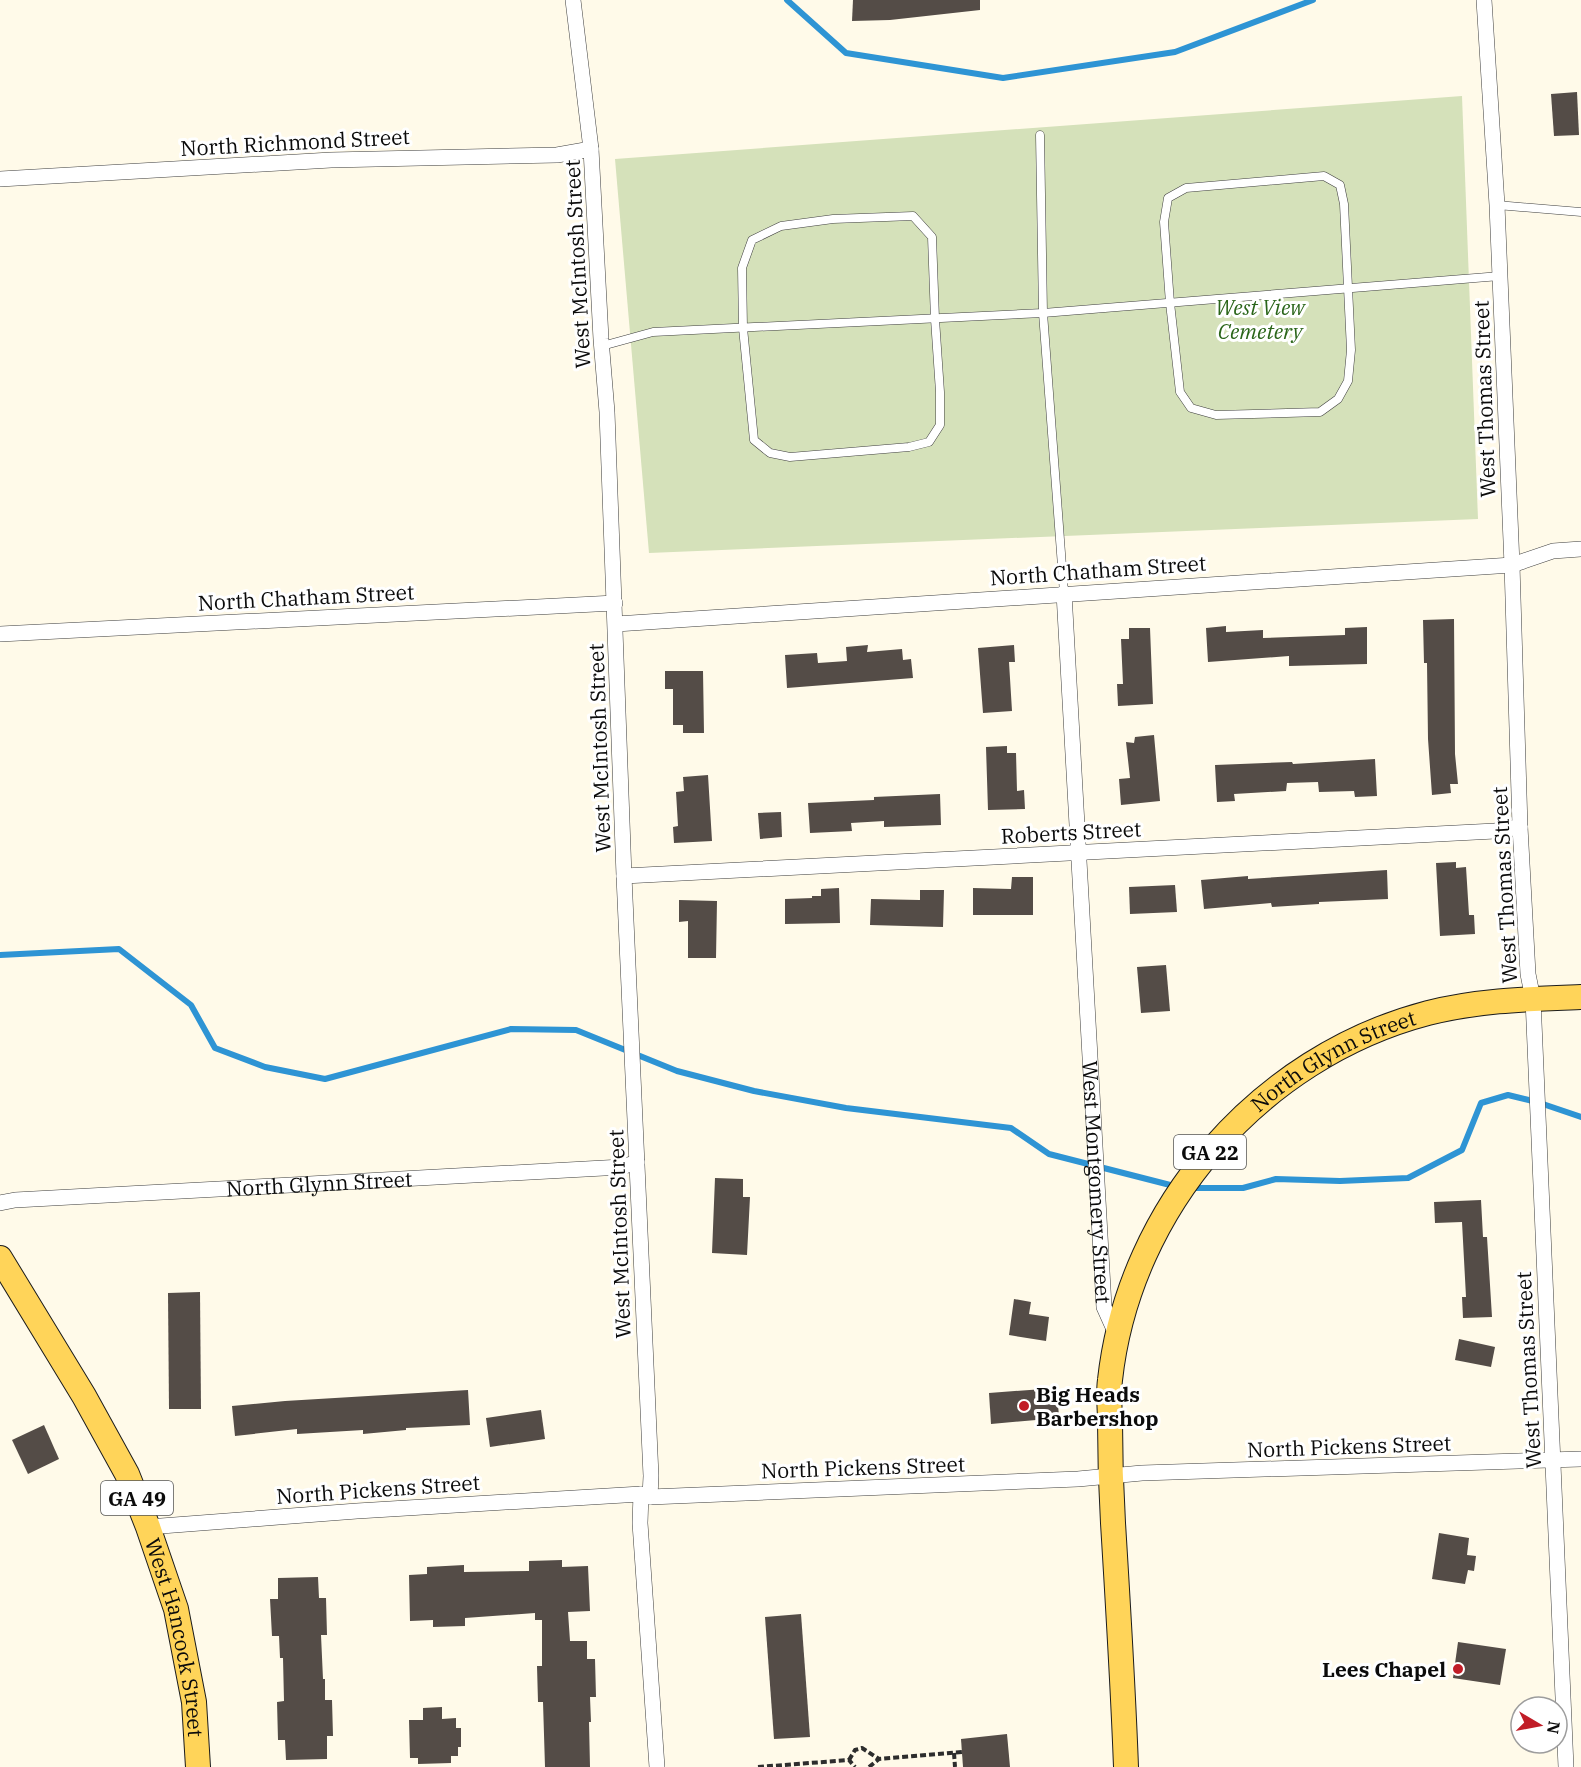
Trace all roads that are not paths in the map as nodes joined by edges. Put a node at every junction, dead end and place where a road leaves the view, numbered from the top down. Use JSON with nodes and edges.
{"nodes":[{"id":1,"x":573,"y":0,"type":"edge"},
{"id":2,"x":1484,"y":0,"type":"edge"},
{"id":3,"x":1040,"y":135,"type":"dead end"},
{"id":4,"x":591,"y":149,"type":"junction"},
{"id":5,"x":0,"y":179,"type":"edge"},
{"id":6,"x":1497,"y":205,"type":"junction"},
{"id":7,"x":1581,"y":212,"type":"edge"},
{"id":8,"x":1500,"y":276,"type":"junction"},
{"id":9,"x":1347,"y":288,"type":"junction"},
{"id":10,"x":1170,"y":303,"type":"junction"},
{"id":11,"x":1043,"y":313,"type":"junction"},
{"id":12,"x":934,"y":319,"type":"junction"},
{"id":13,"x":743,"y":328,"type":"junction"},
{"id":14,"x":602,"y":346,"type":"junction"},
{"id":15,"x":1581,"y":549,"type":"edge"},
{"id":16,"x":1512,"y":565,"type":"junction"},
{"id":17,"x":1064,"y":593,"type":"junction"},
{"id":18,"x":615,"y":603,"type":"junction"},
{"id":19,"x":616,"y":624,"type":"junction"},
{"id":20,"x":0,"y":634,"type":"edge"},
{"id":21,"x":1520,"y":827,"type":"junction"},
{"id":22,"x":1078,"y":853,"type":"junction"},
{"id":23,"x":624,"y":876,"type":"junction"},
{"id":24,"x":1581,"y":997,"type":"edge"},
{"id":25,"x":1533,"y":999,"type":"junction"},
{"id":26,"x":637,"y":1162,"type":"junction"},
{"id":27,"x":0,"y":1203,"type":"edge"},
{"id":28,"x":0,"y":1258,"type":"edge"},
{"id":29,"x":1117,"y":1338,"type":"junction"},
{"id":30,"x":1581,"y":1459,"type":"edge"},
{"id":31,"x":1554,"y":1460,"type":"junction"},
{"id":32,"x":1110,"y":1476,"type":"junction"},
{"id":33,"x":646,"y":1496,"type":"junction"},
{"id":34,"x":148,"y":1527,"type":"junction"},
{"id":35,"x":198,"y":1767,"type":"edge"},
{"id":36,"x":657,"y":1767,"type":"edge"},
{"id":37,"x":1126,"y":1767,"type":"edge"},
{"id":38,"x":1566,"y":1767,"type":"edge"}],
"edges":[{"from":1,"to":4,"type":"street","name":"West McIntosh Street"},
{"from":2,"to":6,"type":"street","name":"West Thomas Street"},
{"from":3,"to":11,"type":"lane"},
{"from":4,"to":5,"type":"street","name":"North Richmond Street"},
{"from":4,"to":14,"type":"street","name":"West McIntosh Street"},
{"from":6,"to":7,"type":"lane"},
{"from":6,"to":8,"type":"street","name":"West Thomas Street"},
{"from":8,"to":9,"type":"lane"},
{"from":8,"to":16,"type":"street","name":"West Thomas Street"},
{"from":9,"to":10,"type":"lane"},
{"from":9,"to":10,"type":"lane"},
{"from":9,"to":10,"type":"lane"},
{"from":10,"to":11,"type":"lane"},
{"from":11,"to":12,"type":"lane"},
{"from":11,"to":17,"type":"lane"},
{"from":12,"to":13,"type":"lane"},
{"from":12,"to":13,"type":"lane"},
{"from":12,"to":13,"type":"lane"},
{"from":13,"to":14,"type":"lane"},
{"from":14,"to":18,"type":"street","name":"West McIntosh Street"},
{"from":15,"to":16,"type":"street","name":"North Chatham Street"},
{"from":16,"to":17,"type":"street","name":"North Chatham Street"},
{"from":16,"to":21,"type":"street","name":"West Thomas Street"},
{"from":17,"to":19,"type":"street","name":"North Chatham Street"},
{"from":17,"to":22,"type":"street","name":"West Montgomery Street"},
{"from":18,"to":19,"type":"street","name":"West McIntosh Street"},
{"from":18,"to":20,"type":"street","name":"North Chatham Street"},
{"from":19,"to":23,"type":"street","name":"West McIntosh Street"},
{"from":21,"to":22,"type":"street","name":"Roberts Street"},
{"from":21,"to":25,"type":"street","name":"West Thomas Street"},
{"from":22,"to":23,"type":"street","name":"Roberts Street"},
{"from":22,"to":29,"type":"street","name":"West Montgomery Street"},
{"from":23,"to":26,"type":"street","name":"West McIntosh Street"},
{"from":24,"to":25,"type":"main road","name":"North Glynn Street","number":"GA 22"},
{"from":25,"to":29,"type":"main road","name":"North Glynn Street","number":"GA 22"},
{"from":25,"to":31,"type":"street","name":"West Thomas Street"},
{"from":26,"to":27,"type":"street","name":"North Glynn Street"},
{"from":26,"to":33,"type":"street","name":"West McIntosh Street"},
{"from":28,"to":34,"type":"main road","name":"West Hancock Street","number":"GA 49"},
{"from":29,"to":32,"type":"main road","number":"GA 22"},
{"from":30,"to":31,"type":"street","name":"North Pickens Street"},
{"from":31,"to":32,"type":"street","name":"North Pickens Street"},
{"from":31,"to":38,"type":"street","name":"West Thomas Street"},
{"from":32,"to":33,"type":"street","name":"North Pickens Street"},
{"from":32,"to":37,"type":"main road","number":"GA 22"},
{"from":33,"to":34,"type":"street","name":"North Pickens Street"},
{"from":33,"to":36,"type":"street","name":"West McIntosh Street"},
{"from":34,"to":35,"type":"main road","name":"West Hancock Street","number":"GA 49"}]}
